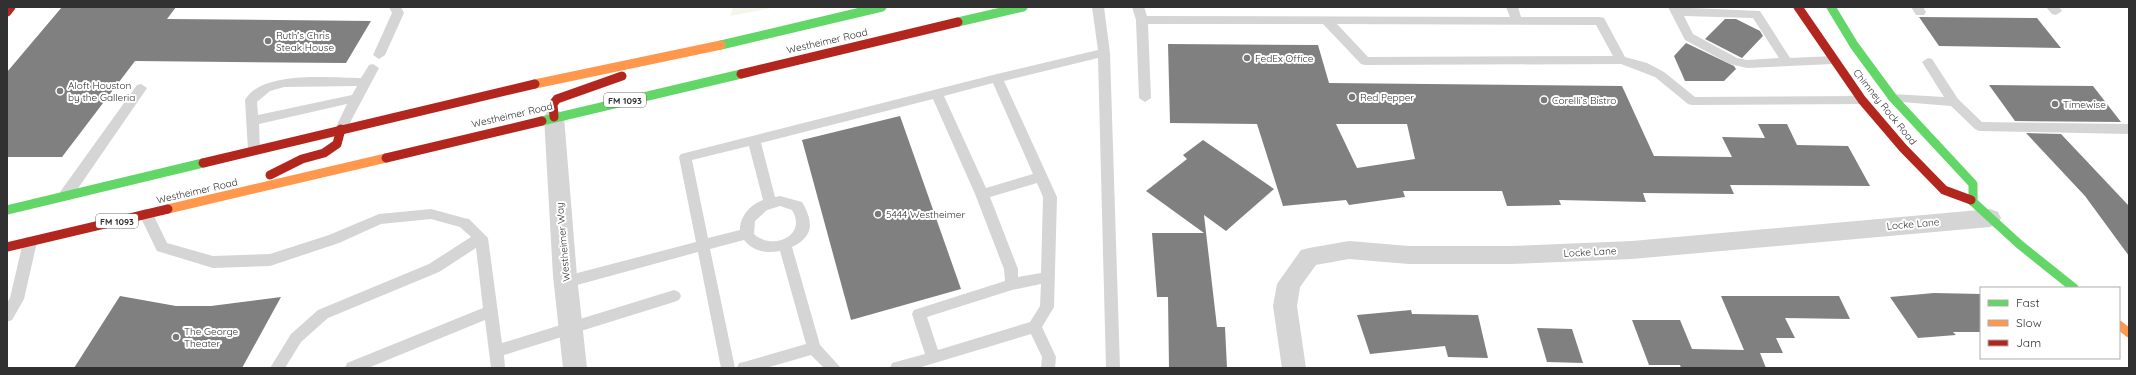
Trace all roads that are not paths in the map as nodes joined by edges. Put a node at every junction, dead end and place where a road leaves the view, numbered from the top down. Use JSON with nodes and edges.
{"nodes":[{"id":1,"x":11,"y":7,"type":"edge"},
{"id":2,"x":395,"y":7,"type":"edge"},
{"id":3,"x":882,"y":7,"type":"edge"},
{"id":4,"x":1023,"y":7,"type":"edge"},
{"id":5,"x":1098,"y":7,"type":"edge"},
{"id":6,"x":1138,"y":7,"type":"edge"},
{"id":7,"x":1512,"y":7,"type":"edge"},
{"id":8,"x":1798,"y":7,"type":"edge"},
{"id":9,"x":1831,"y":7,"type":"edge"},
{"id":10,"x":1675,"y":9,"type":"edge"},
{"id":11,"x":7,"y":12,"type":"edge"},
{"id":12,"x":1142,"y":20,"type":"junction"},
{"id":13,"x":1327,"y":21,"type":"junction"},
{"id":14,"x":1517,"y":21,"type":"junction"},
{"id":15,"x":1104,"y":53,"type":"junction"},
{"id":16,"x":380,"y":55,"type":"dead end"},
{"id":17,"x":674,"y":56,"type":"junction"},
{"id":18,"x":1621,"y":60,"type":"junction"},
{"id":19,"x":1833,"y":60,"type":"junction"},
{"id":20,"x":1787,"y":62,"type":"junction"},
{"id":21,"x":1928,"y":62,"type":"dead end"},
{"id":22,"x":373,"y":68,"type":"dead end"},
{"id":23,"x":996,"y":78,"type":"junction"},
{"id":24,"x":365,"y":82,"type":"junction"},
{"id":25,"x":141,"y":88,"type":"dead end"},
{"id":26,"x":937,"y":93,"type":"junction"},
{"id":27,"x":357,"y":98,"type":"junction"},
{"id":28,"x":1145,"y":98,"type":"dead end"},
{"id":29,"x":1885,"y":99,"type":"junction"},
{"id":30,"x":1862,"y":100,"type":"junction"},
{"id":31,"x":1954,"y":102,"type":"junction"},
{"id":32,"x":554,"y":117,"type":"junction"},
{"id":33,"x":253,"y":121,"type":"junction"},
{"id":34,"x":341,"y":129,"type":"junction"},
{"id":35,"x":2129,"y":129,"type":"edge"},
{"id":36,"x":754,"y":140,"type":"junction"},
{"id":37,"x":254,"y":150,"type":"junction"},
{"id":38,"x":1041,"y":177,"type":"junction"},
{"id":39,"x":982,"y":194,"type":"junction"},
{"id":40,"x":227,"y":195,"type":"junction"},
{"id":41,"x":65,"y":196,"type":"junction"},
{"id":42,"x":1973,"y":201,"type":"junction"},
{"id":43,"x":770,"y":203,"type":"junction"},
{"id":44,"x":7,"y":210,"type":"edge"},
{"id":45,"x":146,"y":214,"type":"junction"},
{"id":46,"x":1990,"y":218,"type":"junction"},
{"id":47,"x":748,"y":233,"type":"junction"},
{"id":48,"x":481,"y":238,"type":"junction"},
{"id":49,"x":30,"y":242,"type":"junction"},
{"id":50,"x":785,"y":245,"type":"junction"},
{"id":51,"x":702,"y":246,"type":"junction"},
{"id":52,"x":7,"y":247,"type":"edge"},
{"id":53,"x":1048,"y":276,"type":"junction"},
{"id":54,"x":566,"y":282,"type":"junction"},
{"id":55,"x":1012,"y":284,"type":"junction"},
{"id":56,"x":2073,"y":287,"type":"edge"},
{"id":57,"x":674,"y":296,"type":"dead end"},
{"id":58,"x":491,"y":311,"type":"junction"},
{"id":59,"x":7,"y":316,"type":"edge"},
{"id":60,"x":2120,"y":326,"type":"edge"},
{"id":61,"x":1035,"y":327,"type":"junction"},
{"id":62,"x":571,"y":328,"type":"junction"},
{"id":63,"x":2129,"y":333,"type":"edge"},
{"id":64,"x":814,"y":348,"type":"junction"},
{"id":65,"x":496,"y":351,"type":"junction"},
{"id":66,"x":933,"y":357,"type":"junction"},
{"id":67,"x":277,"y":368,"type":"edge"},
{"id":68,"x":352,"y":368,"type":"edge"},
{"id":69,"x":498,"y":368,"type":"edge"},
{"id":70,"x":575,"y":368,"type":"edge"},
{"id":71,"x":728,"y":368,"type":"edge"},
{"id":72,"x":744,"y":368,"type":"edge"},
{"id":73,"x":834,"y":368,"type":"edge"},
{"id":74,"x":897,"y":368,"type":"edge"},
{"id":75,"x":1048,"y":368,"type":"edge"},
{"id":76,"x":1113,"y":368,"type":"edge"},
{"id":77,"x":1294,"y":368,"type":"edge"}],
"edges":[{"from":1,"to":11,"type":"main road"},
{"from":2,"to":16,"type":"lane"},
{"from":3,"to":17,"type":"main road","name":"Westheimer Road"},
{"from":4,"to":32,"type":"main road","name":"Westheimer Road","number":"FM 1093"},
{"from":5,"to":15,"type":"lane"},
{"from":6,"to":12,"type":"lane"},
{"from":7,"to":14,"type":"lane"},
{"from":8,"to":19,"type":"main road","name":"Chimney Rock Road"},
{"from":9,"to":29,"type":"main road","name":"Chimney Rock Road"},
{"from":10,"to":20,"type":"lane"},
{"from":10,"to":20,"type":"lane"},
{"from":12,"to":13,"type":"lane"},
{"from":12,"to":28,"type":"lane"},
{"from":13,"to":14,"type":"lane"},
{"from":13,"to":18,"type":"lane"},
{"from":14,"to":18,"type":"lane"},
{"from":15,"to":23,"type":"lane"},
{"from":15,"to":76,"type":"lane"},
{"from":17,"to":32,"type":"main road"},
{"from":17,"to":34,"type":"main road","name":"Westheimer Road"},
{"from":18,"to":30,"type":"lane"},
{"from":19,"to":20,"type":"lane"},
{"from":19,"to":30,"type":"main road","name":"Chimney Rock Road"},
{"from":21,"to":31,"type":"lane"},
{"from":22,"to":24,"type":"lane"},
{"from":23,"to":26,"type":"lane"},
{"from":23,"to":38,"type":"lane"},
{"from":24,"to":27,"type":"lane"},
{"from":24,"to":33,"type":"lane"},
{"from":25,"to":41,"type":"lane"},
{"from":26,"to":36,"type":"lane"},
{"from":26,"to":39,"type":"lane"},
{"from":27,"to":33,"type":"lane"},
{"from":27,"to":34,"type":"lane"},
{"from":29,"to":30,"type":"main road"},
{"from":29,"to":31,"type":"lane"},
{"from":29,"to":42,"type":"main road","name":"Chimney Rock Road"},
{"from":30,"to":42,"type":"main road","name":"Chimney Rock Road"},
{"from":31,"to":35,"type":"lane"},
{"from":32,"to":40,"type":"main road","name":"Westheimer Road","number":"FM 1093"},
{"from":32,"to":54,"type":"street","name":"Westheimer Way"},
{"from":33,"to":37,"type":"lane"},
{"from":34,"to":37,"type":"main road","name":"Westheimer Road"},
{"from":34,"to":40,"type":"main road"},
{"from":36,"to":43,"type":"lane"},
{"from":36,"to":51,"type":"lane"},
{"from":37,"to":41,"type":"main road","name":"Westheimer Road"},
{"from":38,"to":39,"type":"lane"},
{"from":38,"to":53,"type":"lane"},
{"from":39,"to":55,"type":"lane"},
{"from":40,"to":45,"type":"main road","name":"Westheimer Road","number":"FM 1093"},
{"from":41,"to":44,"type":"main road","name":"Westheimer Road"},
{"from":42,"to":46,"type":"main road","name":"Chimney Rock Road"},
{"from":43,"to":47,"type":"lane"},
{"from":43,"to":50,"type":"lane"},
{"from":45,"to":48,"type":"lane"},
{"from":45,"to":49,"type":"main road","name":"Westheimer Road","number":"FM 1093"},
{"from":46,"to":56,"type":"main road","name":"Chimney Rock Road"},
{"from":46,"to":77,"type":"street","name":"Locke Lane"},
{"from":47,"to":50,"type":"lane"},
{"from":47,"to":51,"type":"lane"},
{"from":48,"to":58,"type":"lane"},
{"from":48,"to":67,"type":"lane"},
{"from":49,"to":52,"type":"main road","name":"Westheimer Road","number":"FM 1093"},
{"from":49,"to":59,"type":"lane"},
{"from":50,"to":64,"type":"lane"},
{"from":51,"to":54,"type":"lane"},
{"from":51,"to":71,"type":"lane"},
{"from":53,"to":55,"type":"lane"},
{"from":53,"to":61,"type":"lane"},
{"from":54,"to":62,"type":"street","name":"Westheimer Way"},
{"from":55,"to":66,"type":"lane"},
{"from":57,"to":62,"type":"lane"},
{"from":58,"to":65,"type":"lane"},
{"from":58,"to":68,"type":"lane"},
{"from":60,"to":63,"type":"main road"},
{"from":61,"to":66,"type":"lane"},
{"from":61,"to":75,"type":"lane"},
{"from":62,"to":65,"type":"lane"},
{"from":62,"to":70,"type":"street","name":"Westheimer Way"},
{"from":64,"to":72,"type":"lane"},
{"from":64,"to":73,"type":"lane"},
{"from":65,"to":69,"type":"lane"},
{"from":66,"to":74,"type":"lane"}]}
